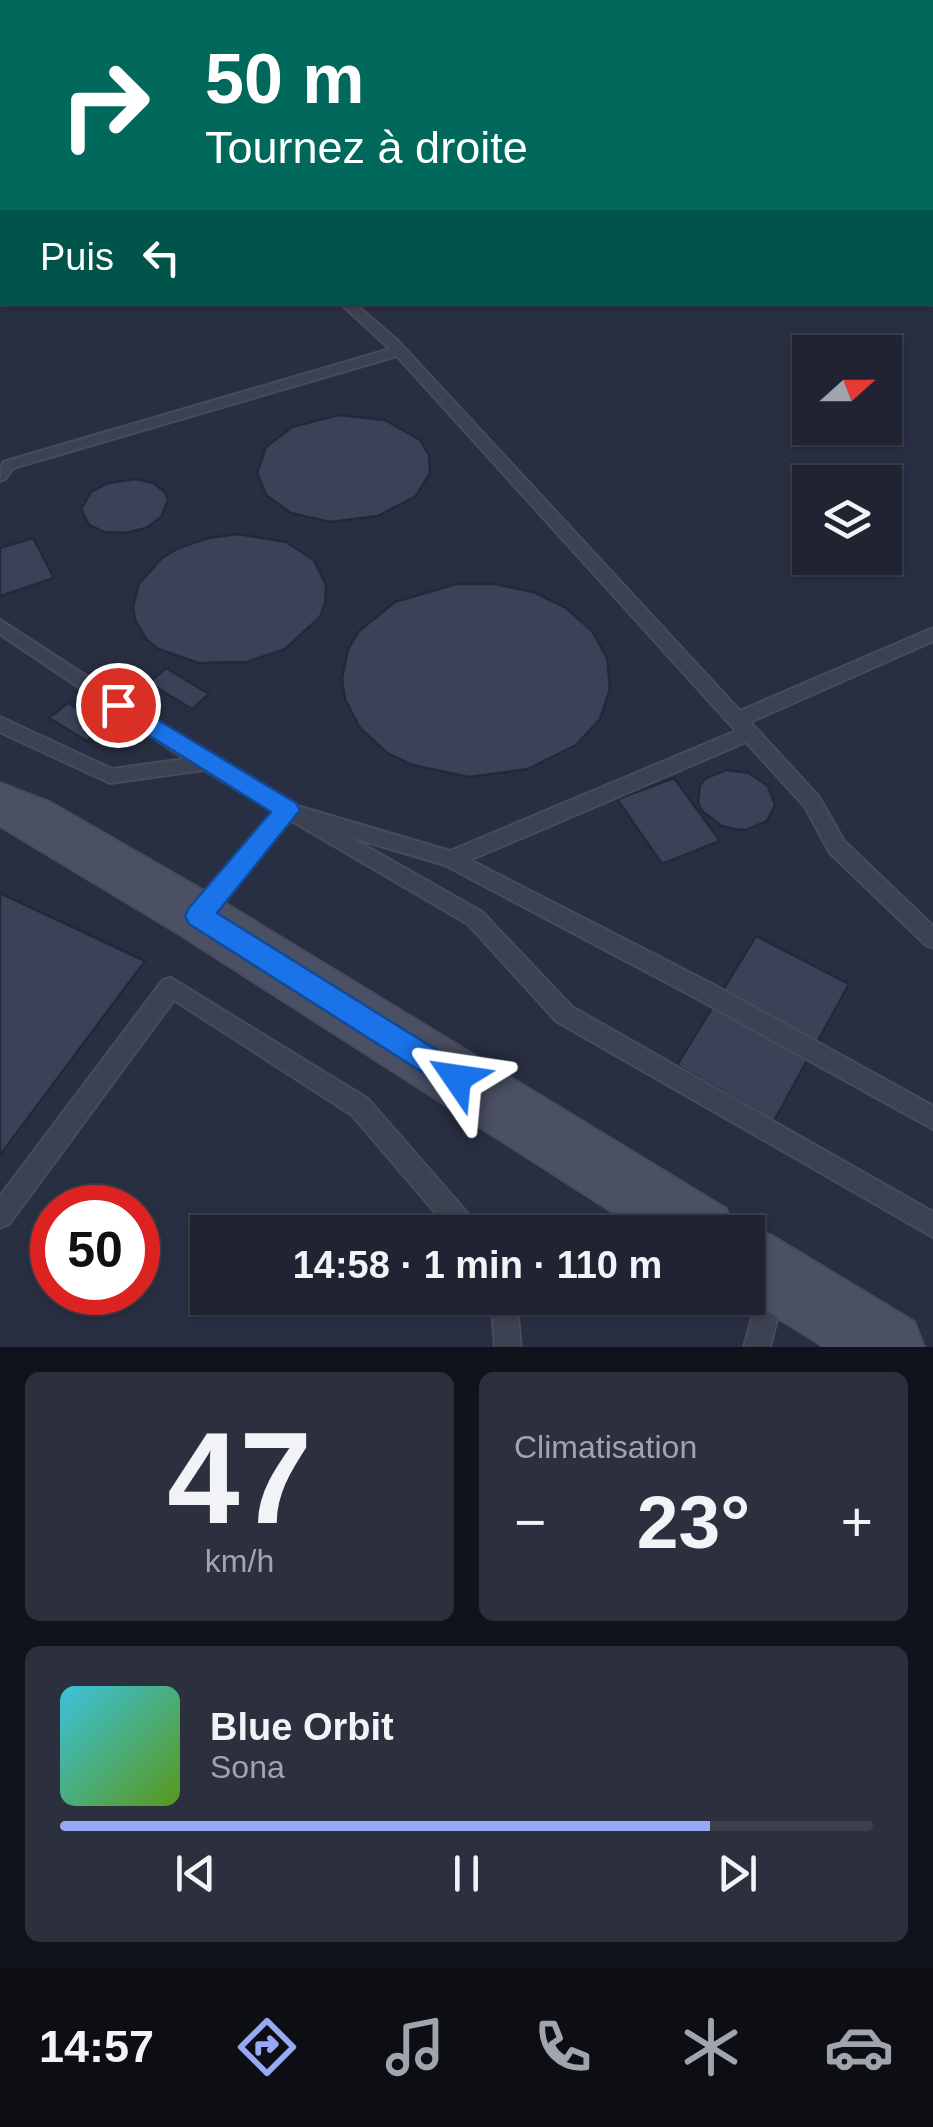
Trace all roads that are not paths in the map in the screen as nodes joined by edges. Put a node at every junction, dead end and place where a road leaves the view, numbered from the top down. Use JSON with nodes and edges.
{"nodes":[{"id":1,"x":347,"y":305,"type":"edge"},
{"id":2,"x":399,"y":351,"type":"junction"},
{"id":3,"x":0,"y":476,"type":"edge"},
{"id":4,"x":0,"y":626,"type":"edge"},
{"id":5,"x":933,"y":634,"type":"edge"},
{"id":6,"x":0,"y":724,"type":"edge"},
{"id":7,"x":743,"y":727,"type":"junction"},
{"id":8,"x":206,"y":763,"type":"junction"},
{"id":9,"x":0,"y":803,"type":"edge"},
{"id":10,"x":287,"y":810,"type":"junction"},
{"id":11,"x":452,"y":859,"type":"junction"},
{"id":12,"x":198,"y":916,"type":"junction"},
{"id":13,"x":933,"y":939,"type":"edge"},
{"id":14,"x":933,"y":1118,"type":"edge"},
{"id":15,"x":452,"y":1215,"type":"edge"},
{"id":16,"x":676,"y":1215,"type":"edge"},
{"id":17,"x":0,"y":1216,"type":"edge"},
{"id":18,"x":933,"y":1225,"type":"edge"},
{"id":19,"x":765,"y":1270,"type":"edge"},
{"id":20,"x":505,"y":1315,"type":"edge"},
{"id":21,"x":759,"y":1315,"type":"edge"},
{"id":22,"x":508,"y":1347,"type":"edge"},
{"id":23,"x":757,"y":1347,"type":"edge"},
{"id":24,"x":889,"y":1347,"type":"edge"}],
"edges":[{"from":1,"to":2,"type":"lane"},
{"from":2,"to":3,"type":"lane"},
{"from":2,"to":7,"type":"lane"},
{"from":4,"to":8,"type":"lane"},
{"from":5,"to":7,"type":"lane"},
{"from":6,"to":8,"type":"lane"},
{"from":7,"to":11,"type":"lane"},
{"from":7,"to":13,"type":"lane"},
{"from":8,"to":10,"type":"lane"},
{"from":9,"to":12,"type":"main road"},
{"from":10,"to":11,"type":"lane"},
{"from":10,"to":12,"type":"lane"},
{"from":10,"to":18,"type":"lane"},
{"from":11,"to":14,"type":"lane"},
{"from":12,"to":16,"type":"main road"},
{"from":15,"to":17,"type":"lane"},
{"from":19,"to":24,"type":"main road"},
{"from":20,"to":22,"type":"lane"},
{"from":21,"to":23,"type":"lane"}]}
